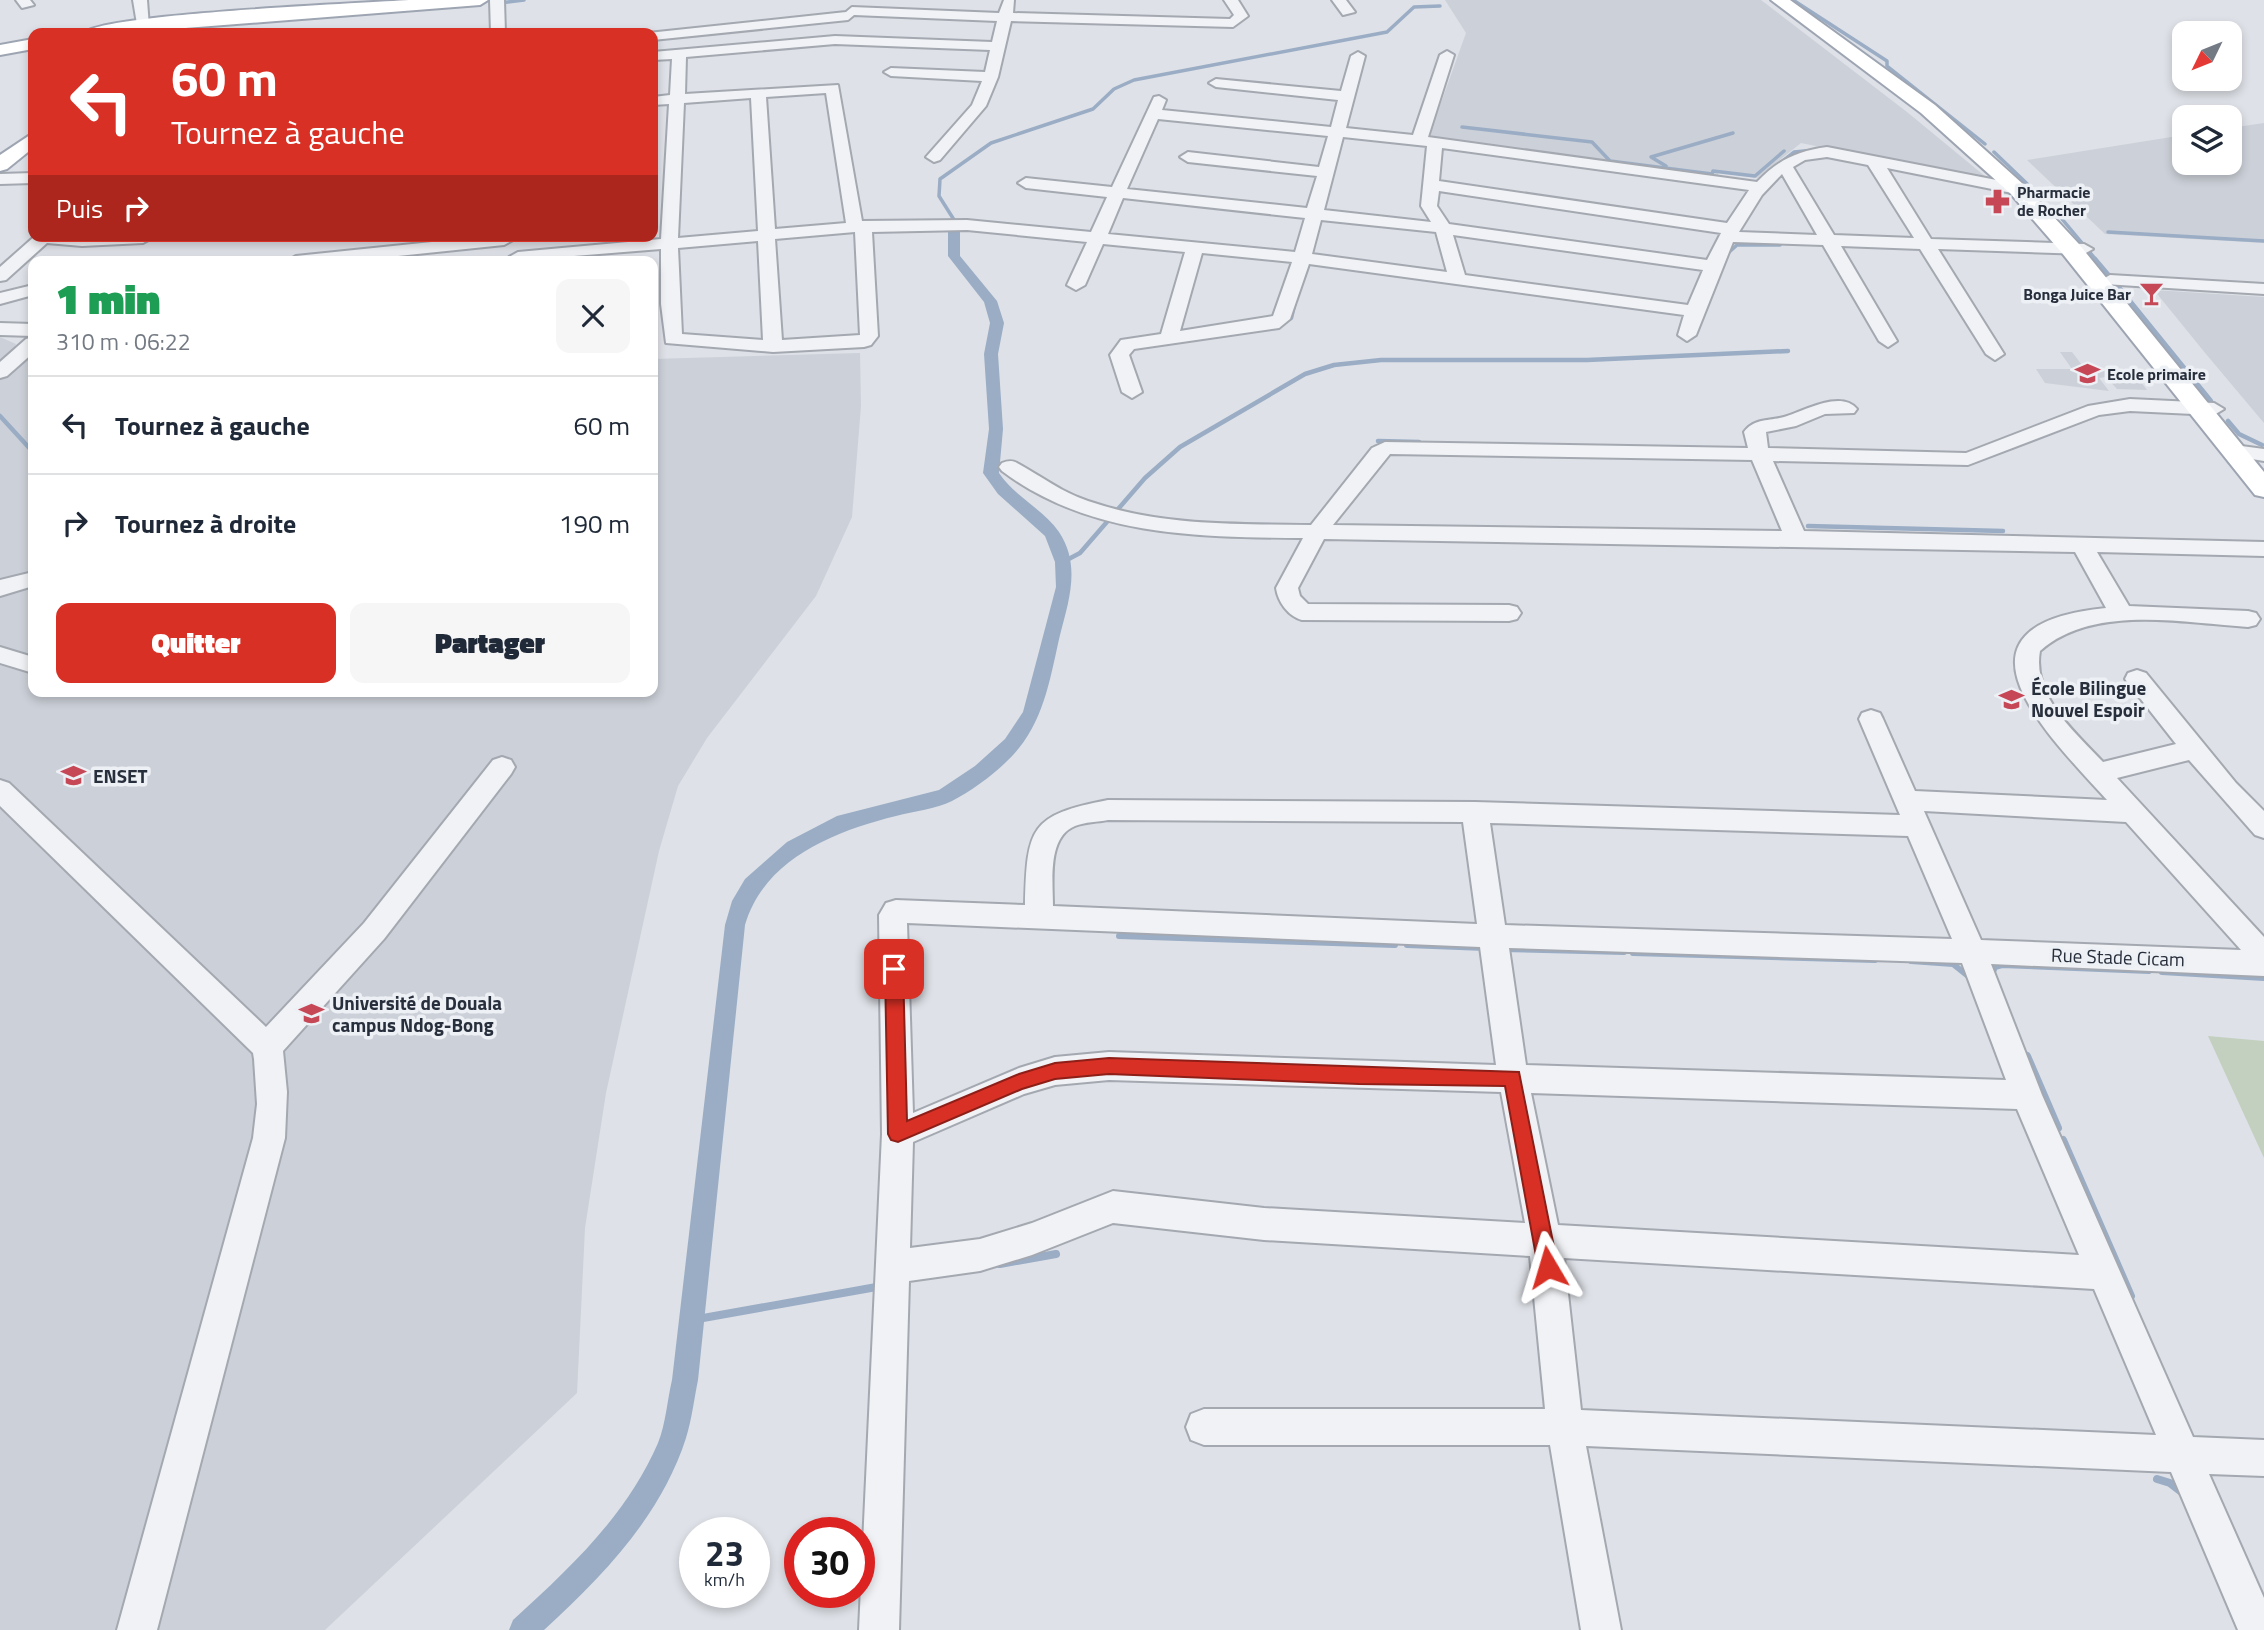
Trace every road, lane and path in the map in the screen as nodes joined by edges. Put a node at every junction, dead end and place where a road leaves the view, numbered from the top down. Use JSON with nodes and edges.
{"nodes":[{"id":1,"x":140,"y":0,"type":"edge"},
{"id":2,"x":480,"y":0,"type":"edge"},
{"id":3,"x":497,"y":0,"type":"edge"},
{"id":4,"x":1010,"y":0,"type":"edge"},
{"id":5,"x":1231,"y":0,"type":"edge"},
{"id":6,"x":1339,"y":0,"type":"edge"},
{"id":7,"x":1779,"y":0,"type":"edge"},
{"id":8,"x":1791,"y":0,"type":"edge"},
{"id":9,"x":318,"y":6,"type":"edge"},
{"id":10,"x":854,"y":9,"type":"edge"},
{"id":11,"x":1348,"y":12,"type":"dead end"},
{"id":12,"x":1004,"y":17,"type":"junction"},
{"id":13,"x":144,"y":24,"type":"junction"},
{"id":14,"x":124,"y":28,"type":"edge"},
{"id":15,"x":498,"y":28,"type":"edge"},
{"id":16,"x":658,"y":35,"type":"edge"},
{"id":17,"x":835,"y":40,"type":"junction"},
{"id":18,"x":28,"y":45,"type":"edge"},
{"id":19,"x":999,"y":46,"type":"junction"},
{"id":20,"x":0,"y":50,"type":"edge"},
{"id":21,"x":678,"y":54,"type":"junction"},
{"id":22,"x":1447,"y":55,"type":"dead end"},
{"id":23,"x":658,"y":56,"type":"edge"},
{"id":24,"x":1358,"y":56,"type":"dead end"},
{"id":25,"x":891,"y":72,"type":"dead end"},
{"id":26,"x":991,"y":77,"type":"junction"},
{"id":27,"x":1216,"y":83,"type":"dead end"},
{"id":28,"x":758,"y":93,"type":"junction"},
{"id":29,"x":1347,"y":96,"type":"junction"},
{"id":30,"x":678,"y":99,"type":"junction"},
{"id":31,"x":1160,"y":99,"type":"dead end"},
{"id":32,"x":658,"y":101,"type":"edge"},
{"id":33,"x":1153,"y":114,"type":"junction"},
{"id":34,"x":1338,"y":131,"type":"junction"},
{"id":35,"x":1427,"y":141,"type":"junction"},
{"id":36,"x":28,"y":143,"type":"edge"},
{"id":37,"x":934,"y":157,"type":"dead end"},
{"id":38,"x":1188,"y":157,"type":"dead end"},
{"id":39,"x":1874,"y":161,"type":"junction"},
{"id":40,"x":0,"y":165,"type":"edge"},
{"id":41,"x":1785,"y":166,"type":"junction"},
{"id":42,"x":1324,"y":172,"type":"junction"},
{"id":43,"x":28,"y":178,"type":"edge"},
{"id":44,"x":0,"y":179,"type":"edge"},
{"id":45,"x":1026,"y":183,"type":"dead end"},
{"id":46,"x":1432,"y":186,"type":"junction"},
{"id":47,"x":1759,"y":187,"type":"junction"},
{"id":48,"x":2017,"y":189,"type":"junction"},
{"id":49,"x":1119,"y":193,"type":"junction"},
{"id":50,"x":1313,"y":213,"type":"junction"},
{"id":51,"x":859,"y":226,"type":"junction"},
{"id":52,"x":1443,"y":228,"type":"junction"},
{"id":53,"x":1729,"y":233,"type":"junction"},
{"id":54,"x":764,"y":234,"type":"junction"},
{"id":55,"x":1097,"y":237,"type":"junction"},
{"id":56,"x":38,"y":242,"type":"edge"},
{"id":57,"x":482,"y":242,"type":"edge"},
{"id":58,"x":506,"y":242,"type":"edge"},
{"id":59,"x":670,"y":242,"type":"junction"},
{"id":60,"x":1831,"y":243,"type":"junction"},
{"id":61,"x":573,"y":244,"type":"edge"},
{"id":62,"x":1924,"y":245,"type":"junction"},
{"id":63,"x":1195,"y":247,"type":"junction"},
{"id":64,"x":2077,"y":249,"type":"junction"},
{"id":65,"x":409,"y":256,"type":"edge"},
{"id":66,"x":518,"y":256,"type":"edge"},
{"id":67,"x":531,"y":256,"type":"edge"},
{"id":68,"x":1301,"y":258,"type":"junction"},
{"id":69,"x":1712,"y":265,"type":"junction"},
{"id":70,"x":0,"y":276,"type":"edge"},
{"id":71,"x":1457,"y":277,"type":"junction"},
{"id":72,"x":2110,"y":280,"type":"junction"},
{"id":73,"x":1076,"y":285,"type":"dead end"},
{"id":74,"x":2264,"y":289,"type":"edge"},
{"id":75,"x":28,"y":291,"type":"edge"},
{"id":76,"x":0,"y":299,"type":"edge"},
{"id":77,"x":1694,"y":311,"type":"junction"},
{"id":78,"x":0,"y":329,"type":"edge"},
{"id":79,"x":28,"y":330,"type":"edge"},
{"id":80,"x":1686,"y":335,"type":"dead end"},
{"id":81,"x":1169,"y":337,"type":"junction"},
{"id":82,"x":1888,"y":341,"type":"dead end"},
{"id":83,"x":773,"y":346,"type":"junction"},
{"id":84,"x":28,"y":347,"type":"edge"},
{"id":85,"x":1995,"y":354,"type":"dead end"},
{"id":86,"x":0,"y":372,"type":"edge"},
{"id":87,"x":1132,"y":392,"type":"dead end"},
{"id":88,"x":1847,"y":409,"type":"dead end"},
{"id":89,"x":2206,"y":409,"type":"junction"},
{"id":90,"x":1759,"y":453,"type":"junction"},
{"id":91,"x":2253,"y":457,"type":"edge"},
{"id":92,"x":1009,"y":467,"type":"dead end"},
{"id":93,"x":2264,"y":489,"type":"edge"},
{"id":94,"x":1318,"y":530,"type":"junction"},
{"id":95,"x":1796,"y":538,"type":"junction"},
{"id":96,"x":2082,"y":545,"type":"junction"},
{"id":97,"x":2264,"y":549,"type":"edge"},
{"id":98,"x":28,"y":580,"type":"edge"},
{"id":99,"x":0,"y":588,"type":"edge"},
{"id":100,"x":1509,"y":613,"type":"dead end"},
{"id":101,"x":2122,"y":615,"type":"junction"},
{"id":102,"x":2248,"y":619,"type":"dead end"},
{"id":103,"x":0,"y":655,"type":"edge"},
{"id":104,"x":28,"y":663,"type":"edge"},
{"id":105,"x":2137,"y":679,"type":"dead end"},
{"id":106,"x":1871,"y":719,"type":"dead end"},
{"id":107,"x":2196,"y":749,"type":"junction"},
{"id":108,"x":502,"y":767,"type":"dead end"},
{"id":109,"x":2097,"y":773,"type":"junction"},
{"id":110,"x":0,"y":790,"type":"edge"},
{"id":111,"x":1904,"y":800,"type":"junction"},
{"id":112,"x":1475,"y":812,"type":"junction"},
{"id":113,"x":2133,"y":812,"type":"junction"},
{"id":114,"x":1915,"y":826,"type":"junction"},
{"id":115,"x":2264,"y":828,"type":"edge"},
{"id":116,"x":1039,"y":915,"type":"junction"},
{"id":117,"x":1493,"y":936,"type":"junction"},
{"id":118,"x":1972,"y":952,"type":"junction"},
{"id":119,"x":2264,"y":956,"type":"edge"},
{"id":120,"x":2264,"y":964,"type":"edge"},
{"id":121,"x":267,"y":1047,"type":"junction"},
{"id":122,"x":1513,"y":1077,"type":"junction"},
{"id":123,"x":2027,"y":1095,"type":"junction"},
{"id":124,"x":898,"y":1134,"type":"junction"},
{"id":125,"x":1545,"y":1240,"type":"junction"},
{"id":126,"x":894,"y":1267,"type":"junction"},
{"id":127,"x":2104,"y":1273,"type":"junction"},
{"id":128,"x":1204,"y":1426,"type":"dead end"},
{"id":129,"x":1565,"y":1427,"type":"junction"},
{"id":130,"x":2184,"y":1456,"type":"junction"},
{"id":131,"x":2264,"y":1458,"type":"edge"},
{"id":132,"x":137,"y":1630,"type":"edge"},
{"id":133,"x":879,"y":1630,"type":"edge"},
{"id":134,"x":1601,"y":1630,"type":"edge"},
{"id":135,"x":2258,"y":1630,"type":"edge"}],
"edges":[{"from":1,"to":13,"type":"street"},
{"from":2,"to":9,"type":"main road"},
{"from":3,"to":15,"type":"street"},
{"from":4,"to":12,"type":"street"},
{"from":5,"to":12,"type":"street"},
{"from":6,"to":11,"type":"street"},
{"from":7,"to":48,"type":"main road"},
{"from":8,"to":64,"type":"main road"},
{"from":9,"to":13,"type":"main road"},
{"from":10,"to":12,"type":"street"},
{"from":10,"to":16,"type":"street"},
{"from":10,"to":17,"type":"street"},
{"from":12,"to":19,"type":"street"},
{"from":13,"to":14,"type":"main road"},
{"from":17,"to":19,"type":"street"},
{"from":17,"to":21,"type":"street"},
{"from":18,"to":20,"type":"main road"},
{"from":19,"to":26,"type":"street"},
{"from":21,"to":23,"type":"street"},
{"from":21,"to":30,"type":"street"},
{"from":22,"to":35,"type":"street"},
{"from":24,"to":29,"type":"street"},
{"from":25,"to":26,"type":"street"},
{"from":26,"to":37,"type":"street"},
{"from":27,"to":29,"type":"street"},
{"from":28,"to":30,"type":"street"},
{"from":28,"to":51,"type":"street"},
{"from":28,"to":54,"type":"street"},
{"from":29,"to":34,"type":"street"},
{"from":30,"to":32,"type":"street"},
{"from":30,"to":59,"type":"street"},
{"from":31,"to":33,"type":"street"},
{"from":33,"to":34,"type":"street"},
{"from":33,"to":49,"type":"street"},
{"from":34,"to":35,"type":"street"},
{"from":34,"to":42,"type":"street"},
{"from":35,"to":46,"type":"street"},
{"from":35,"to":47,"type":"street"},
{"from":36,"to":40,"type":"main road"},
{"from":38,"to":42,"type":"street"},
{"from":39,"to":41,"type":"street"},
{"from":39,"to":48,"type":"street"},
{"from":39,"to":62,"type":"street"},
{"from":41,"to":47,"type":"street"},
{"from":41,"to":60,"type":"street"},
{"from":42,"to":50,"type":"street"},
{"from":43,"to":44,"type":"street"},
{"from":45,"to":49,"type":"street"},
{"from":46,"to":52,"type":"street"},
{"from":46,"to":53,"type":"street"},
{"from":47,"to":53,"type":"street"},
{"from":48,"to":64,"type":"main road"},
{"from":49,"to":50,"type":"street"},
{"from":49,"to":55,"type":"street"},
{"from":50,"to":52,"type":"street"},
{"from":50,"to":68,"type":"street"},
{"from":51,"to":54,"type":"street"},
{"from":51,"to":55,"type":"street"},
{"from":51,"to":83,"type":"street"},
{"from":52,"to":69,"type":"street"},
{"from":52,"to":71,"type":"street"},
{"from":53,"to":60,"type":"street"},
{"from":53,"to":69,"type":"street"},
{"from":54,"to":59,"type":"street"},
{"from":54,"to":83,"type":"street"},
{"from":55,"to":63,"type":"street"},
{"from":55,"to":73,"type":"street"},
{"from":56,"to":70,"type":"street"},
{"from":57,"to":65,"type":"street"},
{"from":58,"to":66,"type":"street"},
{"from":59,"to":61,"type":"street"},
{"from":59,"to":83,"type":"street"},
{"from":60,"to":62,"type":"street"},
{"from":60,"to":82,"type":"street"},
{"from":61,"to":67,"type":"street"},
{"from":62,"to":64,"type":"street"},
{"from":62,"to":85,"type":"street"},
{"from":63,"to":68,"type":"street"},
{"from":63,"to":81,"type":"street"},
{"from":64,"to":72,"type":"main road"},
{"from":64,"to":89,"type":"main road"},
{"from":68,"to":71,"type":"street"},
{"from":68,"to":81,"type":"street"},
{"from":69,"to":77,"type":"street"},
{"from":71,"to":77,"type":"street"},
{"from":72,"to":74,"type":"street"},
{"from":72,"to":89,"type":"main road"},
{"from":75,"to":76,"type":"street"},
{"from":77,"to":80,"type":"street"},
{"from":78,"to":79,"type":"street"},
{"from":81,"to":87,"type":"street"},
{"from":84,"to":86,"type":"street"},
{"from":88,"to":90,"type":"street"},
{"from":89,"to":90,"type":"street"},
{"from":89,"to":91,"type":"main road"},
{"from":90,"to":94,"type":"street"},
{"from":90,"to":95,"type":"street"},
{"from":91,"to":93,"type":"main road"},
{"from":92,"to":94,"type":"street"},
{"from":94,"to":95,"type":"street"},
{"from":94,"to":100,"type":"street"},
{"from":95,"to":96,"type":"street"},
{"from":96,"to":97,"type":"street"},
{"from":96,"to":101,"type":"street"},
{"from":98,"to":99,"type":"street"},
{"from":101,"to":102,"type":"street"},
{"from":101,"to":109,"type":"street"},
{"from":103,"to":104,"type":"street"},
{"from":105,"to":107,"type":"street"},
{"from":106,"to":111,"type":"street"},
{"from":107,"to":109,"type":"street"},
{"from":107,"to":115,"type":"street"},
{"from":108,"to":121,"type":"street"},
{"from":109,"to":113,"type":"street"},
{"from":110,"to":121,"type":"street"},
{"from":111,"to":113,"type":"street"},
{"from":111,"to":114,"type":"street"},
{"from":112,"to":114,"type":"street"},
{"from":112,"to":116,"type":"street"},
{"from":112,"to":117,"type":"street"},
{"from":113,"to":119,"type":"street"},
{"from":114,"to":118,"type":"street"},
{"from":116,"to":117,"type":"street"},
{"from":116,"to":124,"type":"street"},
{"from":117,"to":118,"type":"street"},
{"from":117,"to":122,"type":"street"},
{"from":118,"to":120,"type":"street","name":"Rue Stade Cicam"},
{"from":118,"to":123,"type":"street"},
{"from":121,"to":132,"type":"street"},
{"from":122,"to":123,"type":"street"},
{"from":122,"to":124,"type":"street"},
{"from":122,"to":125,"type":"street"},
{"from":123,"to":127,"type":"street"},
{"from":124,"to":126,"type":"street"},
{"from":125,"to":126,"type":"street"},
{"from":125,"to":127,"type":"street"},
{"from":125,"to":129,"type":"street"},
{"from":126,"to":133,"type":"street"},
{"from":127,"to":130,"type":"street"},
{"from":128,"to":129,"type":"street"},
{"from":129,"to":130,"type":"street"},
{"from":129,"to":134,"type":"street"},
{"from":130,"to":131,"type":"street"},
{"from":130,"to":135,"type":"street"}]}
